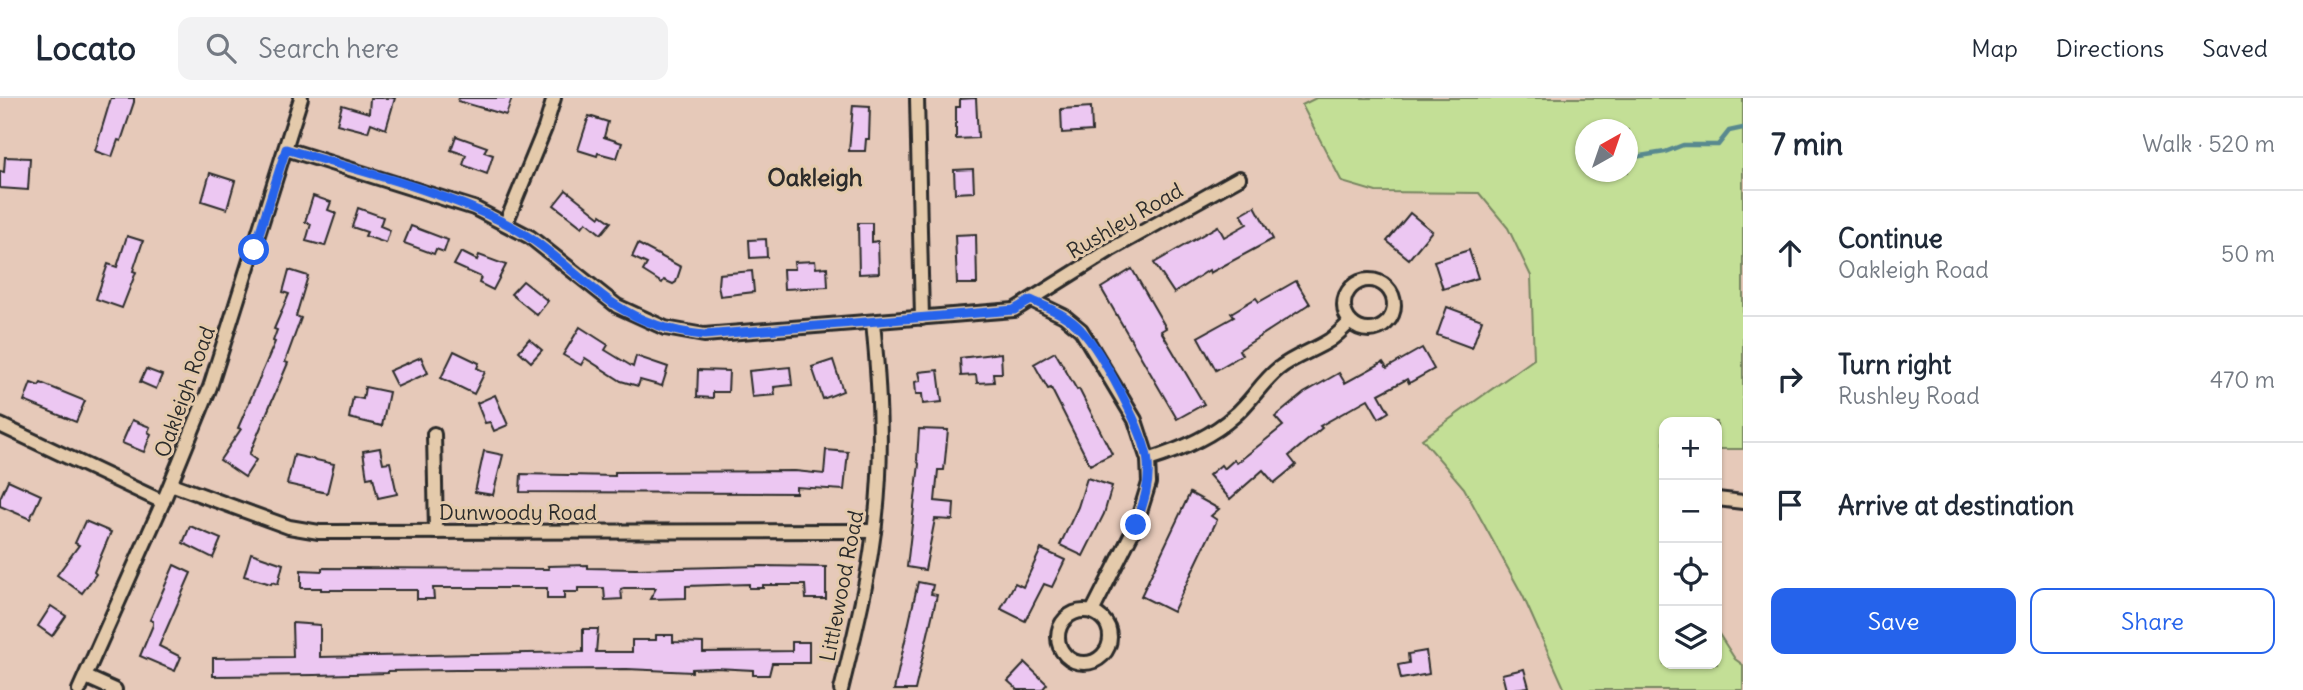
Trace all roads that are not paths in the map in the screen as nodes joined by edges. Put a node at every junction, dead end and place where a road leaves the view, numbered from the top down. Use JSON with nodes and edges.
{"nodes":[{"id":1,"x":301,"y":98,"type":"edge"},
{"id":2,"x":554,"y":98,"type":"edge"},
{"id":3,"x":916,"y":98,"type":"edge"},
{"id":4,"x":286,"y":149,"type":"junction"},
{"id":5,"x":1239,"y":178,"type":"dead end"},
{"id":6,"x":506,"y":223,"type":"junction"},
{"id":7,"x":1031,"y":300,"type":"junction"},
{"id":8,"x":922,"y":318,"type":"junction"},
{"id":9,"x":873,"y":322,"type":"junction"},
{"id":10,"x":1350,"y":322,"type":"junction"},
{"id":11,"x":0,"y":425,"type":"edge"},
{"id":12,"x":434,"y":434,"type":"dead end"},
{"id":13,"x":1148,"y":460,"type":"junction"},
{"id":14,"x":171,"y":484,"type":"junction"},
{"id":15,"x":1722,"y":500,"type":"edge"},
{"id":16,"x":163,"y":502,"type":"junction"},
{"id":17,"x":1743,"y":502,"type":"edge"},
{"id":18,"x":874,"y":531,"type":"junction"},
{"id":19,"x":436,"y":532,"type":"junction"},
{"id":20,"x":1092,"y":612,"type":"junction"},
{"id":21,"x":86,"y":677,"type":"junction"},
{"id":22,"x":79,"y":690,"type":"edge"},
{"id":23,"x":116,"y":690,"type":"edge"},
{"id":24,"x":841,"y":690,"type":"edge"}],
"edges":[{"from":1,"to":4,"type":"street","name":"Oakleigh Road"},
{"from":2,"to":6,"type":"street"},
{"from":3,"to":8,"type":"street"},
{"from":4,"to":6,"type":"street","name":"Rushley Road"},
{"from":4,"to":14,"type":"street","name":"Oakleigh Road"},
{"from":5,"to":7,"type":"street","name":"Rushley Road"},
{"from":6,"to":9,"type":"street","name":"Rushley Road"},
{"from":7,"to":8,"type":"street","name":"Rushley Road"},
{"from":7,"to":13,"type":"street"},
{"from":8,"to":9,"type":"street","name":"Rushley Road"},
{"from":9,"to":18,"type":"street","name":"Littlewood Road"},
{"from":10,"to":10,"type":"street"},
{"from":10,"to":13,"type":"street"},
{"from":11,"to":16,"type":"street"},
{"from":12,"to":19,"type":"street"},
{"from":13,"to":20,"type":"street"},
{"from":14,"to":16,"type":"street","name":"Oakleigh Road"},
{"from":14,"to":19,"type":"street","name":"Dunwoody Road"},
{"from":15,"to":17,"type":"street"},
{"from":16,"to":21,"type":"street","name":"Oakleigh Road"},
{"from":18,"to":19,"type":"street","name":"Dunwoody Road"},
{"from":18,"to":24,"type":"street","name":"Littlewood Road"},
{"from":20,"to":20,"type":"street"},
{"from":21,"to":22,"type":"street","name":"Oakleigh Road"},
{"from":21,"to":23,"type":"street"}]}
